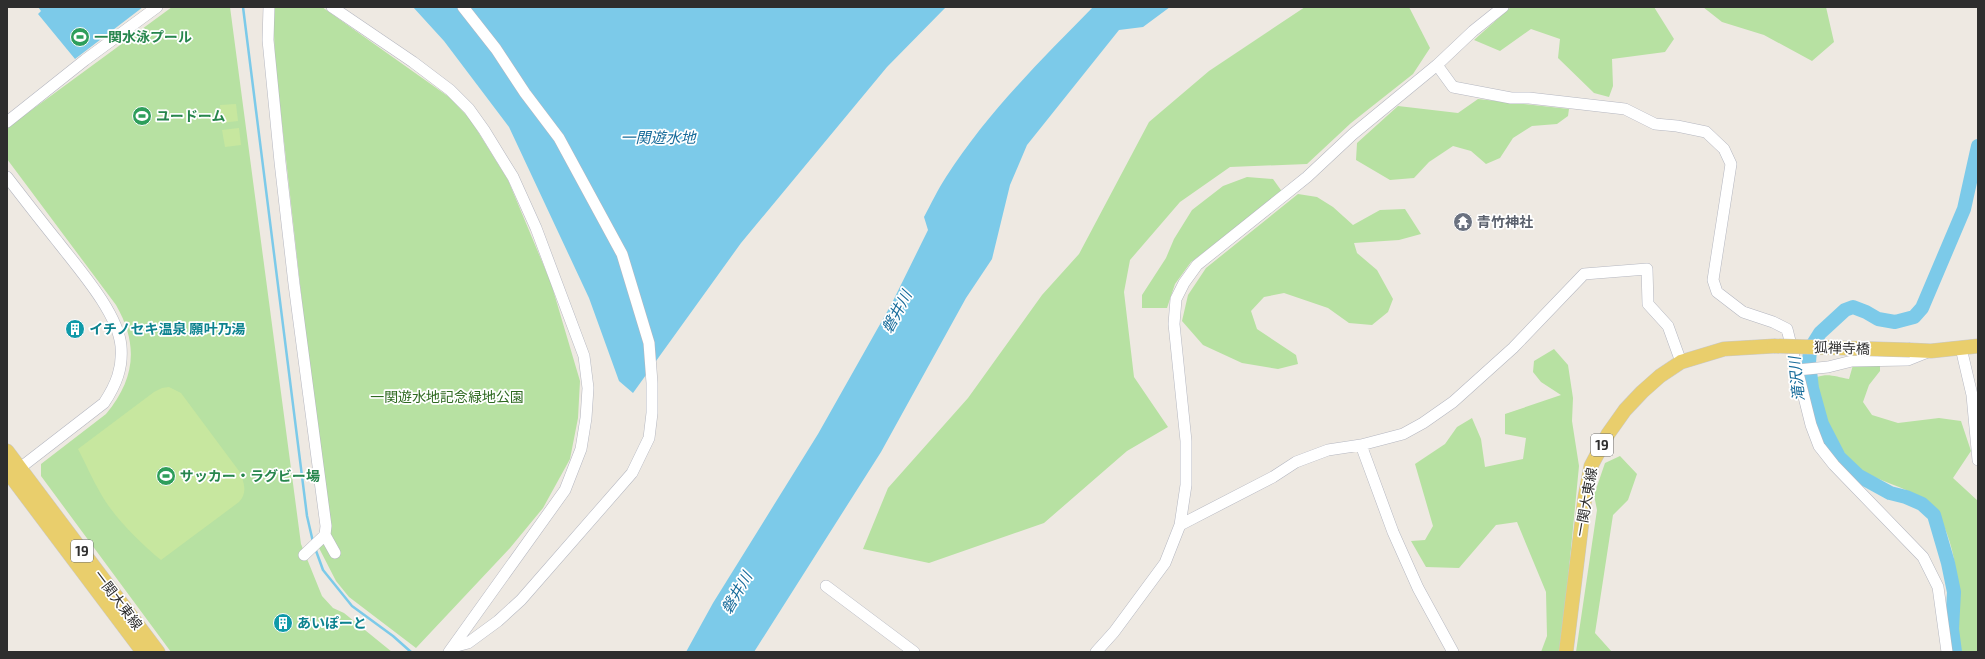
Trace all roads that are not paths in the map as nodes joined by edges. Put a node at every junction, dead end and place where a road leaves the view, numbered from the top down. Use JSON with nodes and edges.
{"nodes":[{"id":1,"x":157,"y":7,"type":"edge"},
{"id":2,"x":269,"y":7,"type":"edge"},
{"id":3,"x":332,"y":7,"type":"edge"},
{"id":4,"x":463,"y":7,"type":"edge"},
{"id":5,"x":1503,"y":7,"type":"edge"},
{"id":6,"x":1437,"y":65,"type":"junction"},
{"id":7,"x":7,"y":122,"type":"edge"},
{"id":8,"x":7,"y":177,"type":"edge"},
{"id":9,"x":1774,"y":346,"type":"joint"},
{"id":10,"x":1978,"y":346,"type":"edge"},
{"id":11,"x":1961,"y":348,"type":"junction"},
{"id":12,"x":1931,"y":350,"type":"junction"},
{"id":13,"x":1681,"y":362,"type":"junction"},
{"id":14,"x":1799,"y":369,"type":"junction"},
{"id":15,"x":1361,"y":445,"type":"junction"},
{"id":16,"x":7,"y":451,"type":"edge"},
{"id":17,"x":1978,"y":460,"type":"edge"},
{"id":18,"x":13,"y":470,"type":"edge"},
{"id":19,"x":1180,"y":525,"type":"junction"},
{"id":20,"x":325,"y":535,"type":"junction"},
{"id":21,"x":335,"y":553,"type":"dead end"},
{"id":22,"x":304,"y":555,"type":"dead end"},
{"id":23,"x":826,"y":586,"type":"dead end"},
{"id":24,"x":451,"y":649,"type":"edge"},
{"id":25,"x":1102,"y":650,"type":"edge"},
{"id":26,"x":143,"y":652,"type":"edge"},
{"id":27,"x":158,"y":652,"type":"edge"},
{"id":28,"x":914,"y":652,"type":"edge"},
{"id":29,"x":1453,"y":652,"type":"edge"},
{"id":30,"x":1566,"y":652,"type":"edge"},
{"id":31,"x":1947,"y":652,"type":"edge"}],
"edges":[{"from":1,"to":7,"type":"street"},
{"from":2,"to":20,"type":"street"},
{"from":3,"to":24,"type":"street"},
{"from":4,"to":24,"type":"street"},
{"from":5,"to":6,"type":"street"},
{"from":6,"to":14,"type":"street"},
{"from":6,"to":19,"type":"street"},
{"from":8,"to":18,"type":"street"},
{"from":9,"to":12,"type":"main road","name":"狐禅寺橋","number":"19","bridge":true},
{"from":9,"to":13,"type":"main road","name":"一関大東線","number":"19"},
{"from":10,"to":11,"type":"main road","number":"19"},
{"from":11,"to":12,"type":"main road","number":"19"},
{"from":11,"to":17,"type":"street"},
{"from":12,"to":14,"type":"street"},
{"from":13,"to":15,"type":"street"},
{"from":13,"to":30,"type":"main road","name":"一関大東線","number":"19"},
{"from":14,"to":31,"type":"street"},
{"from":15,"to":19,"type":"street"},
{"from":15,"to":29,"type":"street"},
{"from":16,"to":18,"type":"main road","name":"一関大東線","number":"19"},
{"from":18,"to":26,"type":"main road","name":"一関大東線","number":"19"},
{"from":18,"to":27,"type":"main road","name":"一関大東線","number":"19"},
{"from":19,"to":25,"type":"street"},
{"from":20,"to":21,"type":"street"},
{"from":20,"to":22,"type":"street"},
{"from":23,"to":28,"type":"street"}]}
